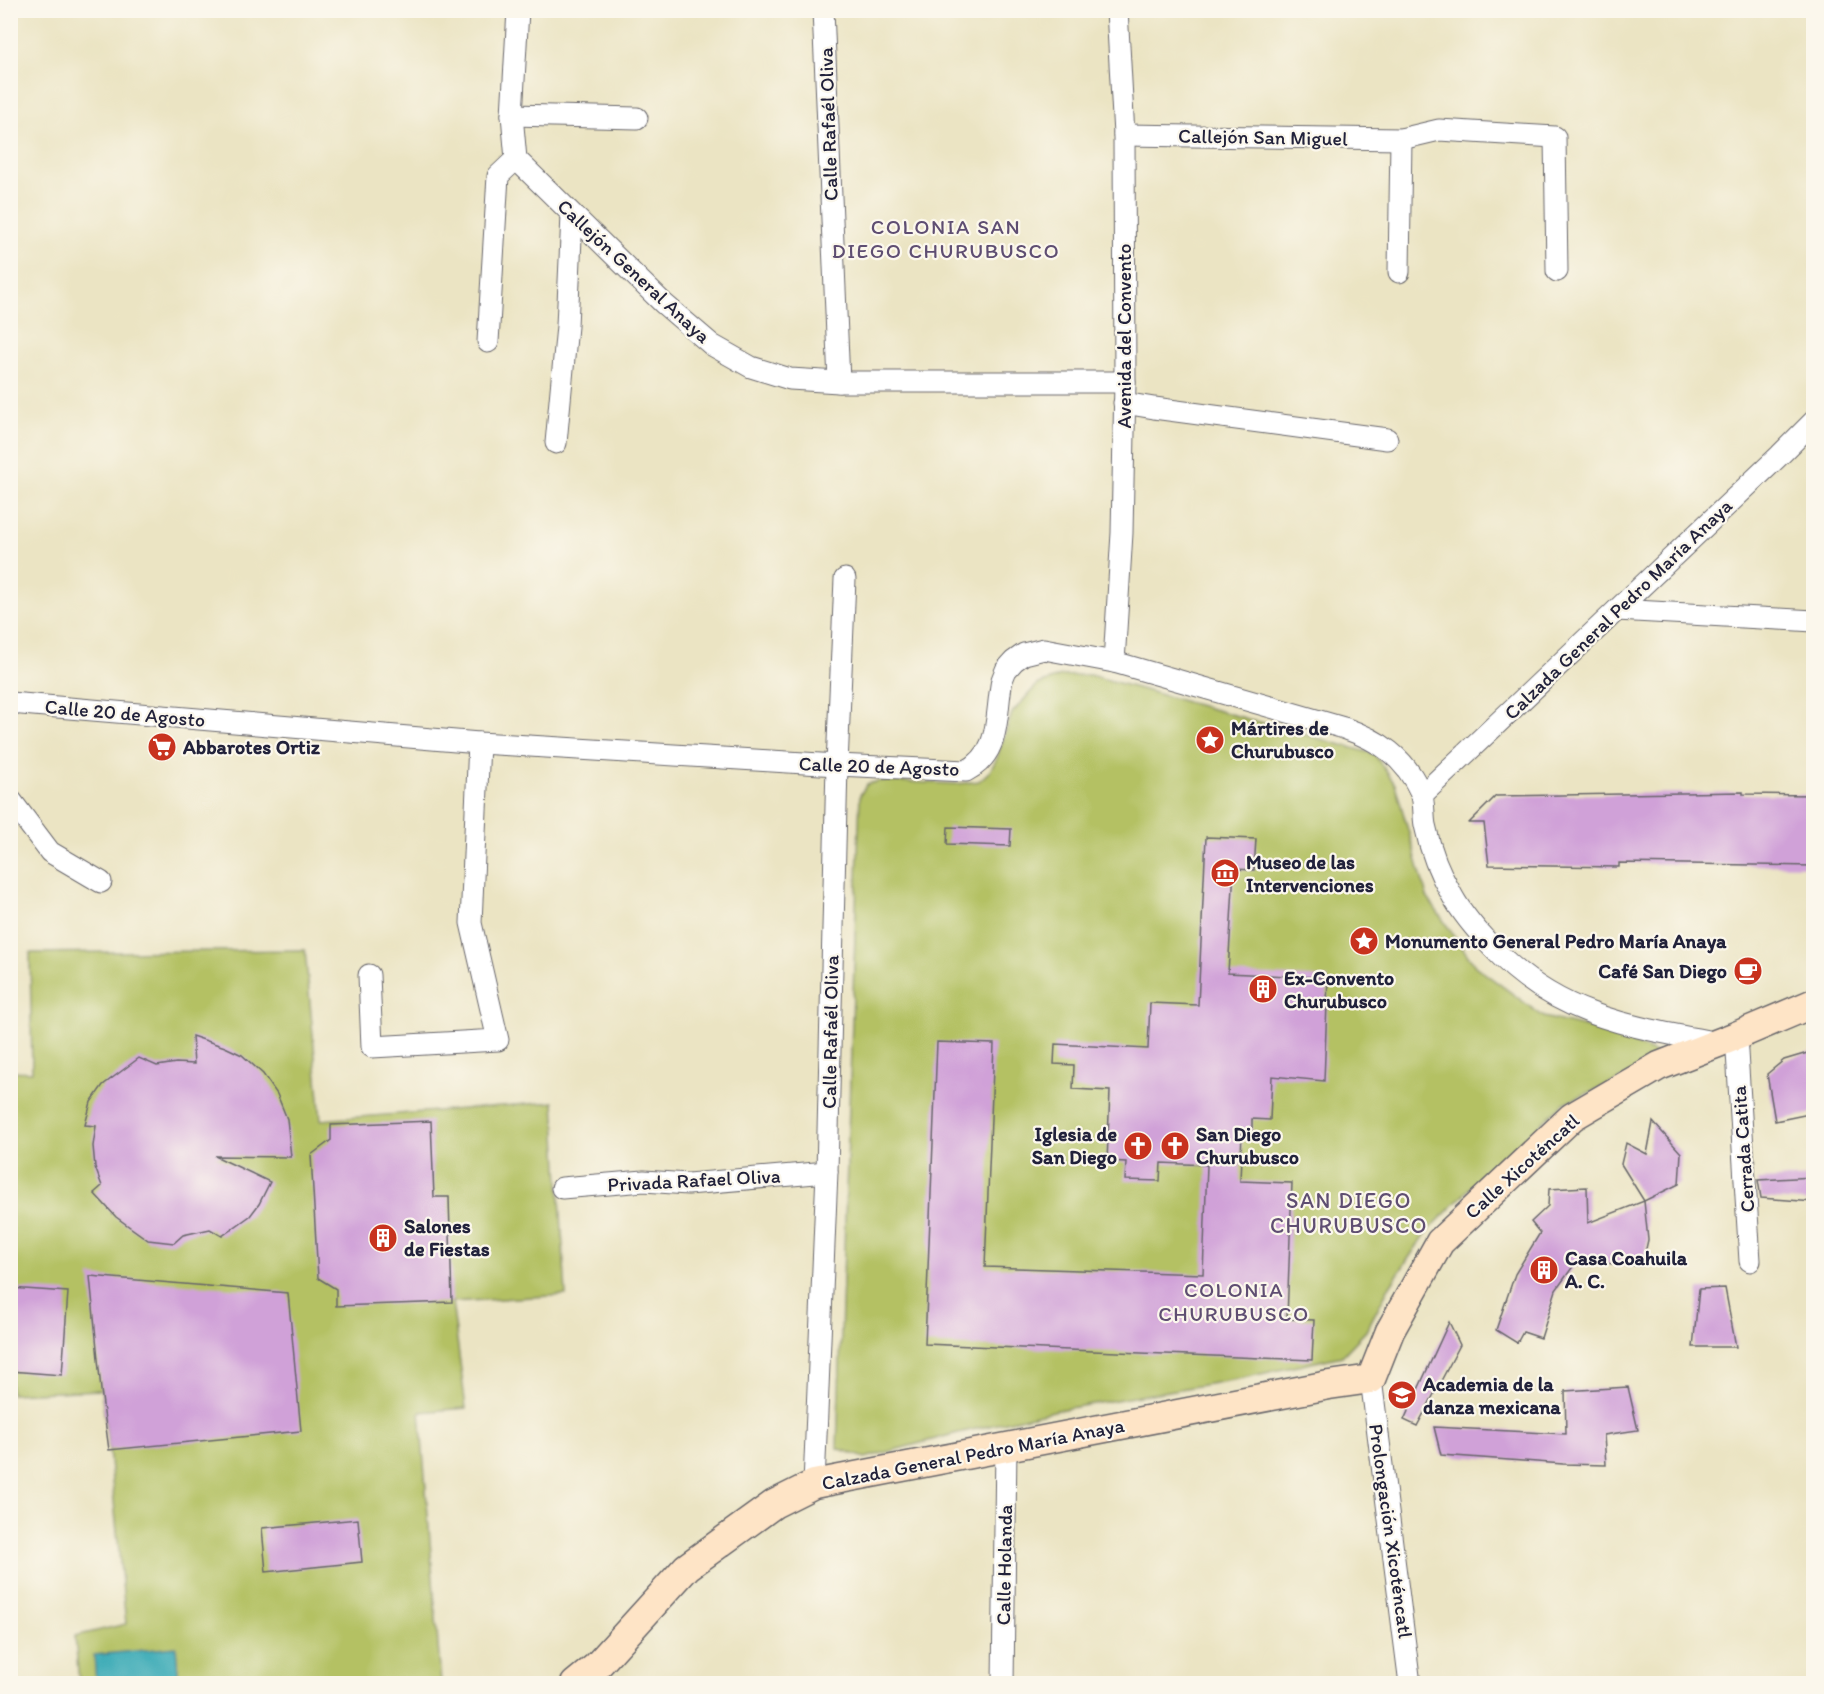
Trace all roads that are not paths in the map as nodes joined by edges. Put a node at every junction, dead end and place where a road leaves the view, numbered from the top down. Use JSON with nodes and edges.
{"nodes":[{"id":1,"x":518,"y":10,"type":"edge"},
{"id":2,"x":823,"y":10,"type":"edge"},
{"id":3,"x":1117,"y":10,"type":"edge"},
{"id":4,"x":512,"y":115,"type":"junction"},
{"id":5,"x":637,"y":118,"type":"dead end"},
{"id":6,"x":1124,"y":135,"type":"junction"},
{"id":7,"x":1401,"y":139,"type":"junction"},
{"id":8,"x":516,"y":159,"type":"junction"},
{"id":9,"x":572,"y":214,"type":"junction"},
{"id":10,"x":1399,"y":272,"type":"dead end"},
{"id":11,"x":1557,"y":272,"type":"dead end"},
{"id":12,"x":488,"y":342,"type":"dead end"},
{"id":13,"x":839,"y":382,"type":"junction"},
{"id":14,"x":1125,"y":392,"type":"junction"},
{"id":15,"x":1814,"y":421,"type":"edge"},
{"id":16,"x":1387,"y":439,"type":"dead end"},
{"id":17,"x":556,"y":443,"type":"dead end"},
{"id":18,"x":844,"y":579,"type":"dead end"},
{"id":19,"x":1617,"y":610,"type":"junction"},
{"id":20,"x":1814,"y":621,"type":"edge"},
{"id":21,"x":1114,"y":662,"type":"junction"},
{"id":22,"x":10,"y":704,"type":"edge"},
{"id":23,"x":479,"y":743,"type":"junction"},
{"id":24,"x":837,"y":765,"type":"junction"},
{"id":25,"x":1422,"y":795,"type":"junction"},
{"id":26,"x":10,"y":799,"type":"edge"},
{"id":27,"x":101,"y":882,"type":"dead end"},
{"id":28,"x":369,"y":975,"type":"dead end"},
{"id":29,"x":1814,"y":1003,"type":"edge"},
{"id":30,"x":1728,"y":1039,"type":"junction"},
{"id":31,"x":827,"y":1172,"type":"junction"},
{"id":32,"x":562,"y":1188,"type":"dead end"},
{"id":33,"x":1750,"y":1261,"type":"dead end"},
{"id":34,"x":1371,"y":1379,"type":"junction"},
{"id":35,"x":1006,"y":1446,"type":"junction"},
{"id":36,"x":814,"y":1484,"type":"junction"},
{"id":37,"x":575,"y":1683,"type":"edge"},
{"id":38,"x":1003,"y":1683,"type":"edge"},
{"id":39,"x":1410,"y":1683,"type":"edge"}],
"edges":[{"from":1,"to":4,"type":"street"},
{"from":2,"to":13,"type":"street","name":"Calle Rafaél Oliva"},
{"from":3,"to":6,"type":"street","name":"Avenida del Convento"},
{"from":4,"to":5,"type":"street"},
{"from":4,"to":8,"type":"street"},
{"from":6,"to":7,"type":"street","name":"Callejón San Miguel"},
{"from":6,"to":14,"type":"street","name":"Avenida del Convento"},
{"from":7,"to":10,"type":"street"},
{"from":7,"to":11,"type":"street","name":"Callejón San Miguel"},
{"from":8,"to":9,"type":"street","name":"Callejón General Anaya"},
{"from":8,"to":12,"type":"street"},
{"from":9,"to":13,"type":"street","name":"Callejón General Anaya"},
{"from":9,"to":17,"type":"street"},
{"from":13,"to":14,"type":"street","name":"Callejón General Anaya"},
{"from":14,"to":16,"type":"street","name":"Callejón General Anaya"},
{"from":14,"to":21,"type":"street","name":"Avenida del Convento"},
{"from":15,"to":19,"type":"street","name":"Calzada General Pedro María Anaya"},
{"from":18,"to":24,"type":"street","name":"Calle Rafaél Oliva"},
{"from":19,"to":20,"type":"street"},
{"from":19,"to":25,"type":"street","name":"Calzada General Pedro María Anaya"},
{"from":21,"to":24,"type":"street","name":"Calle 20 de Agosto"},
{"from":21,"to":25,"type":"street","name":"Calle 20 de Agosto"},
{"from":22,"to":23,"type":"street","name":"Calle 20 de Agosto"},
{"from":23,"to":24,"type":"street","name":"Calle 20 de Agosto"},
{"from":23,"to":28,"type":"street"},
{"from":24,"to":31,"type":"street","name":"Calle Rafaél Oliva"},
{"from":25,"to":30,"type":"street","name":"Calle 20 de Agosto"},
{"from":26,"to":27,"type":"street"},
{"from":29,"to":30,"type":"street","name":"Calle Xicoténcatl"},
{"from":30,"to":33,"type":"street","name":"Cerrada Catita"},
{"from":30,"to":34,"type":"street","name":"Calle Xicoténcatl"},
{"from":31,"to":32,"type":"street","name":"Privada Rafael Oliva"},
{"from":31,"to":36,"type":"street","name":"Calle Rafaél Oliva"},
{"from":34,"to":35,"type":"street","name":"Calzada General Pedro María Anaya"},
{"from":34,"to":39,"type":"street","name":"Prolongación Xicoténcatl"},
{"from":35,"to":36,"type":"street","name":"Calzada General Pedro María Anaya"},
{"from":35,"to":38,"type":"street","name":"Calle Holanda"},
{"from":36,"to":37,"type":"street","name":"Calzada General Pedro María Anaya"}]}
